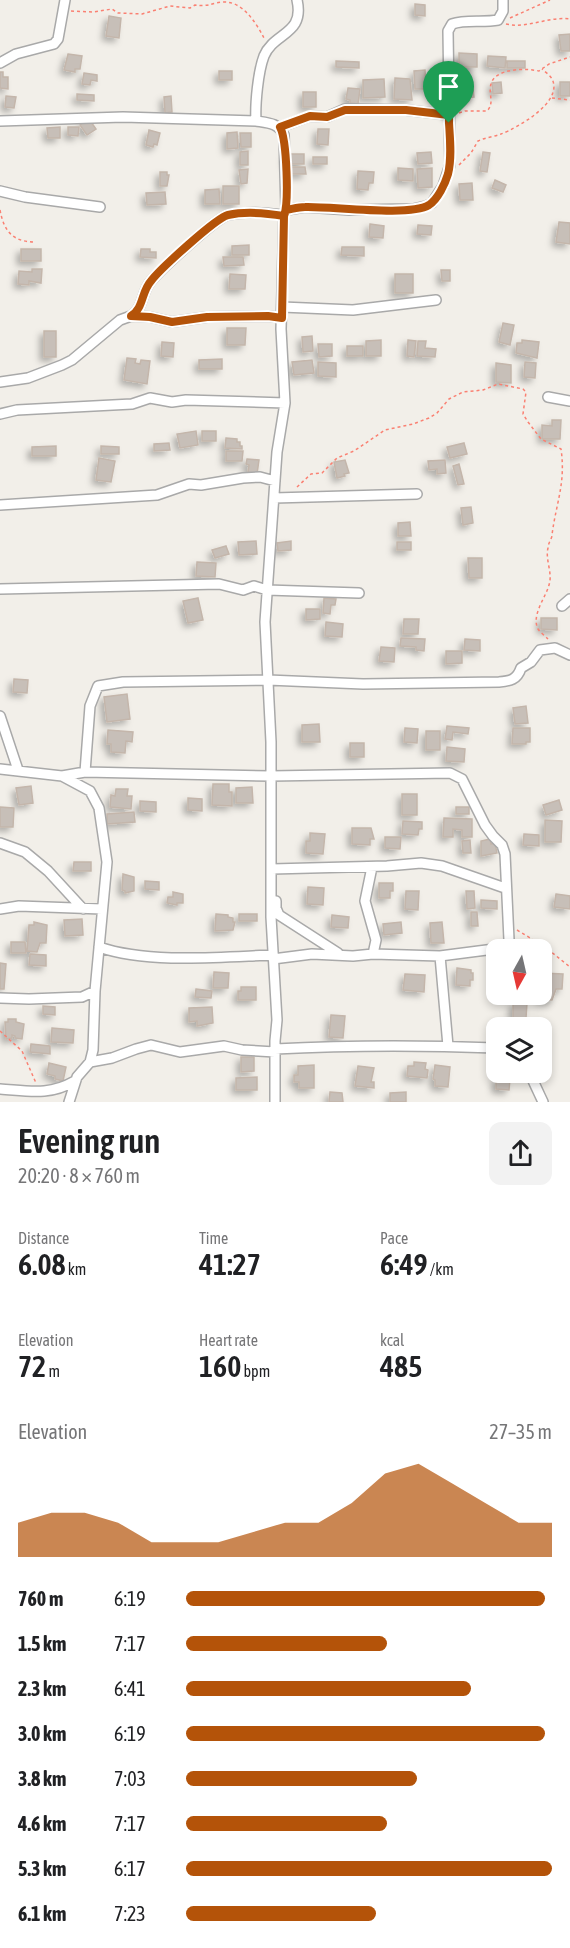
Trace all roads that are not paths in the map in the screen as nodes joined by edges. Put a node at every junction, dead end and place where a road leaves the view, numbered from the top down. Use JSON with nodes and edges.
{"nodes":[{"id":1,"x":65,"y":0,"type":"edge"},
{"id":2,"x":297,"y":0,"type":"edge"},
{"id":3,"x":503,"y":0,"type":"edge"},
{"id":4,"x":0,"y":63,"type":"edge"},
{"id":5,"x":449,"y":119,"type":"junction"},
{"id":6,"x":0,"y":121,"type":"edge"},
{"id":7,"x":256,"y":121,"type":"junction"},
{"id":8,"x":280,"y":127,"type":"junction"},
{"id":9,"x":0,"y":191,"type":"edge"},
{"id":10,"x":100,"y":207,"type":"dead end"},
{"id":11,"x":285,"y":213,"type":"junction"},
{"id":12,"x":436,"y":300,"type":"dead end"},
{"id":13,"x":282,"y":307,"type":"junction"},
{"id":14,"x":131,"y":316,"type":"junction"},
{"id":15,"x":282,"y":318,"type":"junction"},
{"id":16,"x":0,"y":381,"type":"edge"},
{"id":17,"x":548,"y":397,"type":"dead end"},
{"id":18,"x":570,"y":401,"type":"edge"},
{"id":19,"x":285,"y":403,"type":"junction"},
{"id":20,"x":0,"y":414,"type":"edge"},
{"id":21,"x":275,"y":481,"type":"junction"},
{"id":22,"x":0,"y":493,"type":"edge"},
{"id":23,"x":417,"y":494,"type":"dead end"},
{"id":24,"x":274,"y":498,"type":"junction"},
{"id":25,"x":1,"y":505,"type":"edge"},
{"id":26,"x":0,"y":589,"type":"edge"},
{"id":27,"x":267,"y":590,"type":"junction"},
{"id":28,"x":359,"y":593,"type":"dead end"},
{"id":29,"x":570,"y":655,"type":"edge"},
{"id":30,"x":268,"y":680,"type":"junction"},
{"id":31,"x":0,"y":716,"type":"edge"},
{"id":32,"x":0,"y":770,"type":"edge"},
{"id":33,"x":18,"y":770,"type":"junction"},
{"id":34,"x":85,"y":772,"type":"junction"},
{"id":35,"x":62,"y":776,"type":"junction"},
{"id":36,"x":271,"y":776,"type":"junction"},
{"id":37,"x":0,"y":843,"type":"edge"},
{"id":38,"x":372,"y":867,"type":"junction"},
{"id":39,"x":274,"y":868,"type":"junction"},
{"id":40,"x":505,"y":888,"type":"junction"},
{"id":41,"x":0,"y":909,"type":"edge"},
{"id":42,"x":83,"y":909,"type":"junction"},
{"id":43,"x":102,"y":909,"type":"junction"},
{"id":44,"x":99,"y":947,"type":"junction"},
{"id":45,"x":372,"y":954,"type":"junction"},
{"id":46,"x":340,"y":955,"type":"junction"},
{"id":47,"x":440,"y":956,"type":"junction"},
{"id":48,"x":273,"y":957,"type":"junction"},
{"id":49,"x":95,"y":991,"type":"junction"},
{"id":50,"x":0,"y":998,"type":"edge"},
{"id":51,"x":448,"y":1046,"type":"junction"},
{"id":52,"x":486,"y":1048,"type":"edge"},
{"id":53,"x":275,"y":1050,"type":"junction"},
{"id":54,"x":90,"y":1062,"type":"junction"},
{"id":55,"x":75,"y":1081,"type":"junction"},
{"id":56,"x":533,"y":1083,"type":"edge"},
{"id":57,"x":0,"y":1089,"type":"edge"},
{"id":58,"x":537,"y":1093,"type":"junction"},
{"id":59,"x":69,"y":1102,"type":"edge"},
{"id":60,"x":275,"y":1102,"type":"edge"},
{"id":61,"x":543,"y":1102,"type":"edge"},
{"id":62,"x":553,"y":1102,"type":"edge"}],
"edges":[{"from":1,"to":4,"type":"street"},
{"from":2,"to":7,"type":"street"},
{"from":3,"to":5,"type":"street"},
{"from":5,"to":8,"type":"street"},
{"from":5,"to":11,"type":"street"},
{"from":6,"to":7,"type":"street"},
{"from":7,"to":8,"type":"street"},
{"from":8,"to":11,"type":"street"},
{"from":9,"to":10,"type":"street"},
{"from":11,"to":13,"type":"street"},
{"from":11,"to":14,"type":"street"},
{"from":12,"to":13,"type":"street"},
{"from":13,"to":15,"type":"street"},
{"from":14,"to":15,"type":"street"},
{"from":14,"to":16,"type":"street"},
{"from":15,"to":19,"type":"street"},
{"from":17,"to":18,"type":"street"},
{"from":19,"to":20,"type":"street"},
{"from":19,"to":21,"type":"street"},
{"from":21,"to":24,"type":"street"},
{"from":21,"to":25,"type":"street"},
{"from":22,"to":25,"type":"street"},
{"from":23,"to":24,"type":"street"},
{"from":24,"to":27,"type":"street"},
{"from":26,"to":27,"type":"street"},
{"from":27,"to":28,"type":"street"},
{"from":27,"to":30,"type":"street"},
{"from":29,"to":30,"type":"street"},
{"from":30,"to":34,"type":"street"},
{"from":30,"to":36,"type":"street"},
{"from":31,"to":33,"type":"street"},
{"from":32,"to":33,"type":"street"},
{"from":33,"to":35,"type":"street"},
{"from":34,"to":35,"type":"street"},
{"from":34,"to":36,"type":"street"},
{"from":35,"to":43,"type":"street"},
{"from":36,"to":39,"type":"street"},
{"from":36,"to":40,"type":"street"},
{"from":37,"to":42,"type":"street"},
{"from":38,"to":39,"type":"street"},
{"from":38,"to":40,"type":"street"},
{"from":38,"to":45,"type":"street"},
{"from":39,"to":46,"type":"street"},
{"from":39,"to":48,"type":"street"},
{"from":40,"to":47,"type":"street"},
{"from":41,"to":42,"type":"street"},
{"from":42,"to":43,"type":"street"},
{"from":43,"to":44,"type":"street"},
{"from":44,"to":48,"type":"street"},
{"from":44,"to":49,"type":"street"},
{"from":45,"to":46,"type":"street"},
{"from":45,"to":47,"type":"street"},
{"from":46,"to":48,"type":"street"},
{"from":47,"to":51,"type":"street"},
{"from":48,"to":53,"type":"street"},
{"from":49,"to":50,"type":"street"},
{"from":49,"to":54,"type":"street"},
{"from":51,"to":52,"type":"street"},
{"from":51,"to":53,"type":"street"},
{"from":53,"to":54,"type":"street"},
{"from":53,"to":60,"type":"street"},
{"from":54,"to":55,"type":"street"},
{"from":55,"to":57,"type":"street"},
{"from":55,"to":59,"type":"street"},
{"from":56,"to":58,"type":"street"},
{"from":58,"to":61,"type":"street"},
{"from":58,"to":62,"type":"street"}]}
